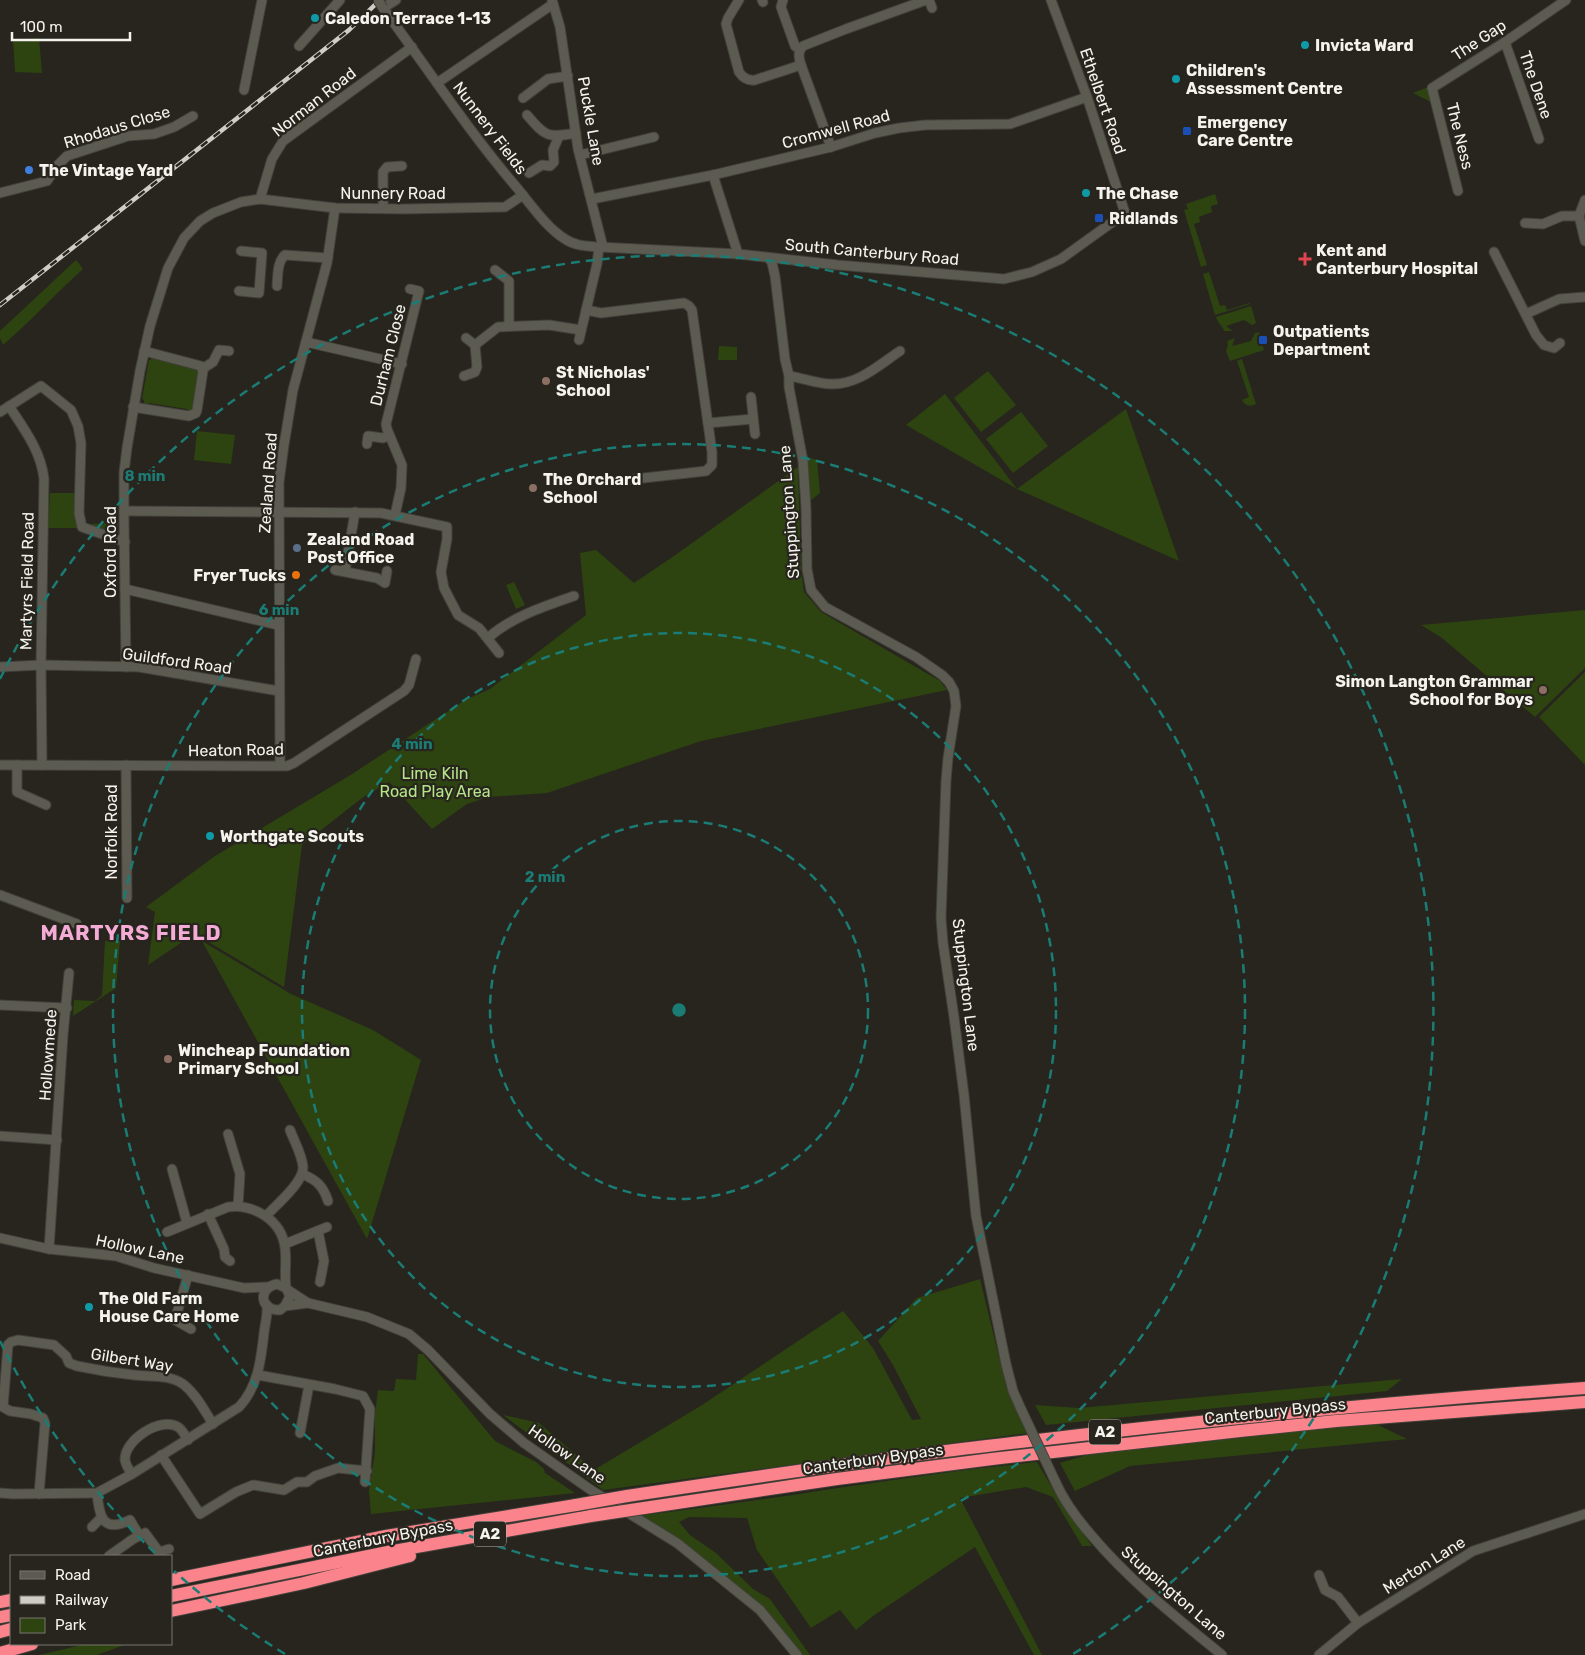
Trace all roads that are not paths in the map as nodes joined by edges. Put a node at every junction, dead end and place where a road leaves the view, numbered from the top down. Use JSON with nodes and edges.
{"nodes":[{"id":1,"x":262,"y":0,"type":"edge"},
{"id":2,"x":340,"y":0,"type":"edge"},
{"id":3,"x":396,"y":0,"type":"edge"},
{"id":4,"x":739,"y":0,"type":"edge"},
{"id":5,"x":783,"y":0,"type":"edge"},
{"id":6,"x":1051,"y":0,"type":"edge"},
{"id":7,"x":1566,"y":0,"type":"edge"},
{"id":8,"x":553,"y":2,"type":"edge"},
{"id":9,"x":929,"y":3,"type":"edge"},
{"id":10,"x":380,"y":4,"type":"edge"},
{"id":11,"x":1505,"y":42,"type":"junction"},
{"id":12,"x":299,"y":46,"type":"dead end"},
{"id":13,"x":412,"y":47,"type":"junction"},
{"id":14,"x":800,"y":49,"type":"junction"},
{"id":15,"x":801,"y":65,"type":"junction"},
{"id":16,"x":568,"y":76,"type":"junction"},
{"id":17,"x":437,"y":83,"type":"junction"},
{"id":18,"x":1432,"y":88,"type":"joint"},
{"id":19,"x":244,"y":90,"type":"dead end"},
{"id":20,"x":1088,"y":97,"type":"junction"},
{"id":21,"x":524,"y":98,"type":"dead end"},
{"id":22,"x":527,"y":115,"type":"dead end"},
{"id":23,"x":193,"y":116,"type":"dead end"},
{"id":24,"x":576,"y":133,"type":"junction"},
{"id":25,"x":559,"y":136,"type":"junction"},
{"id":26,"x":654,"y":137,"type":"dead end"},
{"id":27,"x":1539,"y":138,"type":"dead end"},
{"id":28,"x":831,"y":147,"type":"junction"},
{"id":29,"x":580,"y":154,"type":"junction"},
{"id":30,"x":397,"y":163,"type":"dead end"},
{"id":31,"x":528,"y":173,"type":"dead end"},
{"id":32,"x":713,"y":176,"type":"junction"},
{"id":33,"x":1458,"y":191,"type":"dead end"},
{"id":34,"x":0,"y":193,"type":"edge"},
{"id":35,"x":523,"y":194,"type":"junction"},
{"id":36,"x":260,"y":198,"type":"junction"},
{"id":37,"x":592,"y":199,"type":"junction"},
{"id":38,"x":1585,"y":200,"type":"edge"},
{"id":39,"x":335,"y":208,"type":"junction"},
{"id":40,"x":382,"y":208,"type":"junction"},
{"id":41,"x":1125,"y":213,"type":"joint"},
{"id":42,"x":1579,"y":216,"type":"junction"},
{"id":43,"x":1525,"y":223,"type":"dead end"},
{"id":44,"x":1585,"y":241,"type":"edge"},
{"id":45,"x":601,"y":247,"type":"junction"},
{"id":46,"x":241,"y":251,"type":"dead end"},
{"id":47,"x":1494,"y":252,"type":"dead end"},
{"id":48,"x":738,"y":254,"type":"junction"},
{"id":49,"x":328,"y":258,"type":"junction"},
{"id":50,"x":769,"y":258,"type":"junction"},
{"id":51,"x":495,"y":270,"type":"dead end"},
{"id":52,"x":260,"y":274,"type":"junction"},
{"id":53,"x":278,"y":275,"type":"junction"},
{"id":54,"x":277,"y":286,"type":"dead end"},
{"id":55,"x":410,"y":289,"type":"dead end"},
{"id":56,"x":238,"y":292,"type":"dead end"},
{"id":57,"x":1585,"y":297,"type":"edge"},
{"id":58,"x":586,"y":310,"type":"junction"},
{"id":59,"x":1526,"y":314,"type":"junction"},
{"id":60,"x":509,"y":326,"type":"junction"},
{"id":61,"x":581,"y":330,"type":"junction"},
{"id":62,"x":466,"y":338,"type":"dead end"},
{"id":63,"x":579,"y":340,"type":"dead end"},
{"id":64,"x":306,"y":342,"type":"junction"},
{"id":65,"x":1560,"y":343,"type":"dead end"},
{"id":66,"x":476,"y":345,"type":"junction"},
{"id":67,"x":144,"y":351,"type":"junction"},
{"id":68,"x":229,"y":351,"type":"dead end"},
{"id":69,"x":896,"y":357,"type":"dead end"},
{"id":70,"x":402,"y":364,"type":"junction"},
{"id":71,"x":202,"y":369,"type":"junction"},
{"id":72,"x":464,"y":376,"type":"dead end"},
{"id":73,"x":789,"y":376,"type":"junction"},
{"id":74,"x":751,"y":397,"type":"dead end"},
{"id":75,"x":9,"y":406,"type":"junction"},
{"id":76,"x":133,"y":407,"type":"junction"},
{"id":77,"x":0,"y":412,"type":"edge"},
{"id":78,"x":753,"y":419,"type":"junction"},
{"id":79,"x":708,"y":423,"type":"junction"},
{"id":80,"x":755,"y":434,"type":"dead end"},
{"id":81,"x":389,"y":435,"type":"junction"},
{"id":82,"x":367,"y":444,"type":"dead end"},
{"id":83,"x":626,"y":480,"type":"dead end"},
{"id":84,"x":124,"y":511,"type":"junction"},
{"id":85,"x":278,"y":512,"type":"junction"},
{"id":86,"x":355,"y":512,"type":"junction"},
{"id":87,"x":395,"y":516,"type":"junction"},
{"id":88,"x":124,"y":542,"type":"junction"},
{"id":89,"x":335,"y":570,"type":"dead end"},
{"id":90,"x":387,"y":571,"type":"dead end"},
{"id":91,"x":345,"y":572,"type":"junction"},
{"id":92,"x":124,"y":588,"type":"junction"},
{"id":93,"x":574,"y":596,"type":"dead end"},
{"id":94,"x":278,"y":625,"type":"junction"},
{"id":95,"x":488,"y":638,"type":"junction"},
{"id":96,"x":499,"y":652,"type":"dead end"},
{"id":97,"x":416,"y":658,"type":"dead end"},
{"id":98,"x":41,"y":665,"type":"junction"},
{"id":99,"x":0,"y":667,"type":"edge"},
{"id":100,"x":126,"y":667,"type":"junction"},
{"id":101,"x":279,"y":691,"type":"junction"},
{"id":102,"x":0,"y":765,"type":"edge"},
{"id":103,"x":17,"y":765,"type":"junction"},
{"id":104,"x":42,"y":765,"type":"junction"},
{"id":105,"x":126,"y":765,"type":"junction"},
{"id":106,"x":280,"y":766,"type":"junction"},
{"id":107,"x":46,"y":805,"type":"dead end"},
{"id":108,"x":0,"y":895,"type":"edge"},
{"id":109,"x":127,"y":898,"type":"dead end"},
{"id":110,"x":78,"y":924,"type":"dead end"},
{"id":111,"x":69,"y":972,"type":"dead end"},
{"id":112,"x":0,"y":1005,"type":"edge"},
{"id":113,"x":67,"y":1008,"type":"junction"},
{"id":114,"x":290,"y":1130,"type":"dead end"},
{"id":115,"x":228,"y":1134,"type":"dead end"},
{"id":116,"x":2,"y":1136,"type":"edge"},
{"id":117,"x":57,"y":1140,"type":"junction"},
{"id":118,"x":172,"y":1169,"type":"dead end"},
{"id":119,"x":302,"y":1174,"type":"junction"},
{"id":120,"x":328,"y":1201,"type":"dead end"},
{"id":121,"x":238,"y":1206,"type":"junction"},
{"id":122,"x":208,"y":1214,"type":"junction"},
{"id":123,"x":266,"y":1216,"type":"junction"},
{"id":124,"x":188,"y":1223,"type":"junction"},
{"id":125,"x":167,"y":1232,"type":"dead end"},
{"id":126,"x":0,"y":1238,"type":"edge"},
{"id":127,"x":284,"y":1244,"type":"junction"},
{"id":128,"x":49,"y":1249,"type":"junction"},
{"id":129,"x":285,"y":1256,"type":"junction"},
{"id":130,"x":230,"y":1261,"type":"dead end"},
{"id":131,"x":188,"y":1275,"type":"junction"},
{"id":132,"x":320,"y":1282,"type":"dead end"},
{"id":133,"x":270,"y":1286,"type":"junction"},
{"id":134,"x":244,"y":1288,"type":"junction"},
{"id":135,"x":287,"y":1289,"type":"junction"},
{"id":136,"x":265,"y":1303,"type":"junction"},
{"id":137,"x":308,"y":1303,"type":"junction"},
{"id":138,"x":283,"y":1308,"type":"junction"},
{"id":139,"x":191,"y":1329,"type":"dead end"},
{"id":140,"x":264,"y":1340,"type":"junction"},
{"id":141,"x":258,"y":1375,"type":"junction"},
{"id":142,"x":310,"y":1385,"type":"junction"},
{"id":143,"x":1585,"y":1388,"type":"edge"},
{"id":144,"x":1585,"y":1402,"type":"edge"},
{"id":145,"x":213,"y":1424,"type":"junction"},
{"id":146,"x":300,"y":1433,"type":"dead end"},
{"id":147,"x":188,"y":1440,"type":"junction"},
{"id":148,"x":162,"y":1455,"type":"junction"},
{"id":149,"x":367,"y":1470,"type":"junction"},
{"id":150,"x":132,"y":1474,"type":"junction"},
{"id":151,"x":366,"y":1482,"type":"dead end"},
{"id":152,"x":0,"y":1493,"type":"edge"},
{"id":153,"x":97,"y":1493,"type":"junction"},
{"id":154,"x":39,"y":1494,"type":"junction"},
{"id":155,"x":1585,"y":1514,"type":"edge"},
{"id":156,"x":102,"y":1518,"type":"junction"},
{"id":157,"x":92,"y":1527,"type":"dead end"},
{"id":158,"x":139,"y":1535,"type":"junction"},
{"id":159,"x":169,"y":1548,"type":"dead end"},
{"id":160,"x":110,"y":1555,"type":"edge"},
{"id":161,"x":259,"y":1561,"type":"junction"},
{"id":162,"x":360,"y":1564,"type":"junction"},
{"id":163,"x":172,"y":1575,"type":"edge"},
{"id":164,"x":1319,"y":1575,"type":"dead end"},
{"id":165,"x":172,"y":1580,"type":"edge"},
{"id":166,"x":172,"y":1596,"type":"edge"},
{"id":167,"x":172,"y":1611,"type":"edge"},
{"id":168,"x":1358,"y":1623,"type":"junction"},
{"id":169,"x":28,"y":1645,"type":"edge"},
{"id":170,"x":0,"y":1653,"type":"edge"},
{"id":171,"x":797,"y":1655,"type":"edge"},
{"id":172,"x":1222,"y":1655,"type":"edge"},
{"id":173,"x":1319,"y":1655,"type":"edge"}],
"edges":[{"from":1,"to":19,"type":"street"},
{"from":2,"to":12,"type":"street"},
{"from":3,"to":10,"type":"street"},
{"from":4,"to":15,"type":"street"},
{"from":5,"to":14,"type":"street"},
{"from":6,"to":20,"type":"street","name":"Ethelbert Road"},
{"from":7,"to":11,"type":"street","name":"The Gap"},
{"from":8,"to":16,"type":"street","name":"Puckle Lane"},
{"from":8,"to":17,"type":"street"},
{"from":9,"to":14,"type":"street"},
{"from":10,"to":13,"type":"street","name":"Nunnery Fields"},
{"from":11,"to":18,"type":"street","name":"The Gap"},
{"from":11,"to":27,"type":"street","name":"The Dene"},
{"from":13,"to":17,"type":"street","name":"Nunnery Fields"},
{"from":13,"to":36,"type":"street","name":"Norman Road"},
{"from":14,"to":15,"type":"street"},
{"from":15,"to":28,"type":"street"},
{"from":16,"to":21,"type":"street"},
{"from":16,"to":24,"type":"street","name":"Puckle Lane"},
{"from":17,"to":35,"type":"street","name":"Nunnery Fields"},
{"from":18,"to":33,"type":"street","name":"The Ness"},
{"from":20,"to":28,"type":"street","name":"Cromwell Road"},
{"from":20,"to":41,"type":"street","name":"Ethelbert Road"},
{"from":22,"to":25,"type":"street"},
{"from":23,"to":34,"type":"street","name":"Rhodaus Close"},
{"from":24,"to":25,"type":"street"},
{"from":24,"to":29,"type":"street","name":"Puckle Lane"},
{"from":25,"to":31,"type":"street"},
{"from":26,"to":29,"type":"street"},
{"from":28,"to":32,"type":"street","name":"Cromwell Road"},
{"from":29,"to":37,"type":"street","name":"Puckle Lane"},
{"from":30,"to":40,"type":"street"},
{"from":32,"to":37,"type":"street","name":"Cromwell Road"},
{"from":32,"to":48,"type":"street"},
{"from":35,"to":40,"type":"street","name":"Nunnery Road"},
{"from":35,"to":45,"type":"street","name":"Nunnery Fields"},
{"from":36,"to":39,"type":"street","name":"Nunnery Road"},
{"from":36,"to":67,"type":"street","name":"Oxford Road"},
{"from":37,"to":45,"type":"street","name":"Puckle Lane"},
{"from":38,"to":42,"type":"street"},
{"from":39,"to":40,"type":"street","name":"Nunnery Road"},
{"from":39,"to":49,"type":"street","name":"Zealand Road"},
{"from":41,"to":50,"type":"street","name":"South Canterbury Road"},
{"from":42,"to":43,"type":"street"},
{"from":42,"to":44,"type":"street"},
{"from":45,"to":48,"type":"street","name":"South Canterbury Road"},
{"from":45,"to":58,"type":"street"},
{"from":46,"to":52,"type":"street"},
{"from":47,"to":59,"type":"street"},
{"from":48,"to":50,"type":"street","name":"South Canterbury Road"},
{"from":49,"to":53,"type":"street"},
{"from":49,"to":64,"type":"street","name":"Zealand Road"},
{"from":50,"to":73,"type":"street","name":"Stuppington Lane"},
{"from":51,"to":60,"type":"street"},
{"from":52,"to":53,"type":"street"},
{"from":52,"to":56,"type":"street"},
{"from":53,"to":54,"type":"street"},
{"from":55,"to":70,"type":"street","name":"Durham Close"},
{"from":57,"to":59,"type":"street"},
{"from":58,"to":61,"type":"street"},
{"from":58,"to":79,"type":"street"},
{"from":59,"to":65,"type":"street"},
{"from":60,"to":61,"type":"street"},
{"from":60,"to":66,"type":"street"},
{"from":61,"to":63,"type":"street"},
{"from":62,"to":66,"type":"street"},
{"from":64,"to":70,"type":"street"},
{"from":64,"to":85,"type":"street","name":"Zealand Road"},
{"from":66,"to":72,"type":"street"},
{"from":67,"to":71,"type":"street"},
{"from":67,"to":76,"type":"street","name":"Oxford Road"},
{"from":68,"to":71,"type":"street"},
{"from":69,"to":73,"type":"street"},
{"from":70,"to":81,"type":"street","name":"Durham Close"},
{"from":71,"to":76,"type":"street"},
{"from":73,"to":172,"type":"street","name":"Stuppington Lane","bridge":true},
{"from":74,"to":78,"type":"street"},
{"from":75,"to":77,"type":"street"},
{"from":75,"to":88,"type":"street"},
{"from":75,"to":98,"type":"street","name":"Martyrs Field Road"},
{"from":76,"to":84,"type":"street","name":"Oxford Road"},
{"from":78,"to":79,"type":"street"},
{"from":78,"to":80,"type":"street"},
{"from":79,"to":83,"type":"street"},
{"from":81,"to":82,"type":"street"},
{"from":81,"to":87,"type":"street","name":"Durham Close"},
{"from":84,"to":85,"type":"street"},
{"from":84,"to":88,"type":"street","name":"Oxford Road"},
{"from":85,"to":86,"type":"street"},
{"from":85,"to":94,"type":"street","name":"Zealand Road"},
{"from":86,"to":87,"type":"street"},
{"from":86,"to":91,"type":"street"},
{"from":87,"to":95,"type":"street"},
{"from":88,"to":92,"type":"street","name":"Oxford Road"},
{"from":89,"to":91,"type":"street"},
{"from":90,"to":91,"type":"street"},
{"from":92,"to":94,"type":"street"},
{"from":92,"to":100,"type":"street","name":"Oxford Road"},
{"from":93,"to":95,"type":"street"},
{"from":94,"to":101,"type":"street","name":"Zealand Road"},
{"from":95,"to":96,"type":"street"},
{"from":97,"to":106,"type":"street","name":"Heaton Road"},
{"from":98,"to":99,"type":"street","name":"Guildford Road"},
{"from":98,"to":100,"type":"street","name":"Guildford Road"},
{"from":98,"to":104,"type":"street","name":"Martyrs Field Road"},
{"from":100,"to":101,"type":"street","name":"Guildford Road"},
{"from":101,"to":106,"type":"street","name":"Zealand Road"},
{"from":102,"to":103,"type":"street","name":"Heaton Road"},
{"from":103,"to":104,"type":"street","name":"Heaton Road"},
{"from":103,"to":107,"type":"street"},
{"from":104,"to":105,"type":"street","name":"Heaton Road"},
{"from":105,"to":106,"type":"street","name":"Heaton Road"},
{"from":105,"to":109,"type":"street","name":"Norfolk Road"},
{"from":108,"to":110,"type":"street"},
{"from":111,"to":113,"type":"street","name":"Hollowmede"},
{"from":112,"to":113,"type":"street"},
{"from":113,"to":117,"type":"street","name":"Hollowmede"},
{"from":114,"to":119,"type":"street"},
{"from":115,"to":121,"type":"street"},
{"from":116,"to":117,"type":"street"},
{"from":117,"to":128,"type":"street","name":"Hollowmede"},
{"from":118,"to":124,"type":"street"},
{"from":119,"to":120,"type":"street"},
{"from":119,"to":123,"type":"street"},
{"from":121,"to":122,"type":"street"},
{"from":121,"to":123,"type":"street"},
{"from":122,"to":124,"type":"street"},
{"from":122,"to":130,"type":"street"},
{"from":123,"to":127,"type":"street"},
{"from":124,"to":125,"type":"street"},
{"from":126,"to":128,"type":"street","name":"Hollow Lane"},
{"from":127,"to":129,"type":"street"},
{"from":127,"to":132,"type":"street"},
{"from":128,"to":131,"type":"street","name":"Hollow Lane"},
{"from":129,"to":133,"type":"street"},
{"from":129,"to":135,"type":"street"},
{"from":131,"to":134,"type":"street","name":"Hollow Lane"},
{"from":131,"to":139,"type":"street"},
{"from":133,"to":134,"type":"street","name":"Hollow Lane"},
{"from":133,"to":135,"type":"street","name":"Hollow Lane"},
{"from":133,"to":136,"type":"street"},
{"from":134,"to":136,"type":"street","name":"Hollow Lane"},
{"from":135,"to":137,"type":"street","name":"Hollow Lane"},
{"from":135,"to":138,"type":"street"},
{"from":136,"to":138,"type":"street","name":"Hollow Lane"},
{"from":136,"to":140,"type":"street"},
{"from":137,"to":138,"type":"street","name":"Hollow Lane"},
{"from":137,"to":171,"type":"street","name":"Hollow Lane"},
{"from":138,"to":140,"type":"street"},
{"from":140,"to":141,"type":"street"},
{"from":141,"to":142,"type":"street"},
{"from":141,"to":145,"type":"street"},
{"from":142,"to":146,"type":"street"},
{"from":142,"to":149,"type":"street"},
{"from":143,"to":161,"type":"highway","name":"Canterbury Bypass","number":"A2","bridge":true},
{"from":144,"to":162,"type":"highway","name":"Canterbury Bypass","number":"A2","bridge":true},
{"from":145,"to":147,"type":"street"},
{"from":145,"to":154,"type":"street","name":"Gilbert Way"},
{"from":147,"to":148,"type":"street"},
{"from":147,"to":150,"type":"street"},
{"from":148,"to":149,"type":"street"},
{"from":148,"to":150,"type":"street"},
{"from":149,"to":151,"type":"street"},
{"from":150,"to":153,"type":"street"},
{"from":152,"to":154,"type":"street"},
{"from":153,"to":154,"type":"street"},
{"from":153,"to":156,"type":"street"},
{"from":155,"to":168,"type":"street","name":"Merton Lane"},
{"from":156,"to":157,"type":"street"},
{"from":156,"to":158,"type":"street"},
{"from":158,"to":159,"type":"street"},
{"from":158,"to":160,"type":"street"},
{"from":161,"to":163,"type":"highway","number":"A2"},
{"from":161,"to":165,"type":"highway","name":"Canterbury Bypass","number":"A2"},
{"from":162,"to":166,"type":"highway","name":"Canterbury Bypass","number":"A2"},
{"from":162,"to":167,"type":"highway","number":"A2"},
{"from":164,"to":168,"type":"street"},
{"from":168,"to":173,"type":"street","name":"Merton Lane"},
{"from":169,"to":170,"type":"highway"}]}
